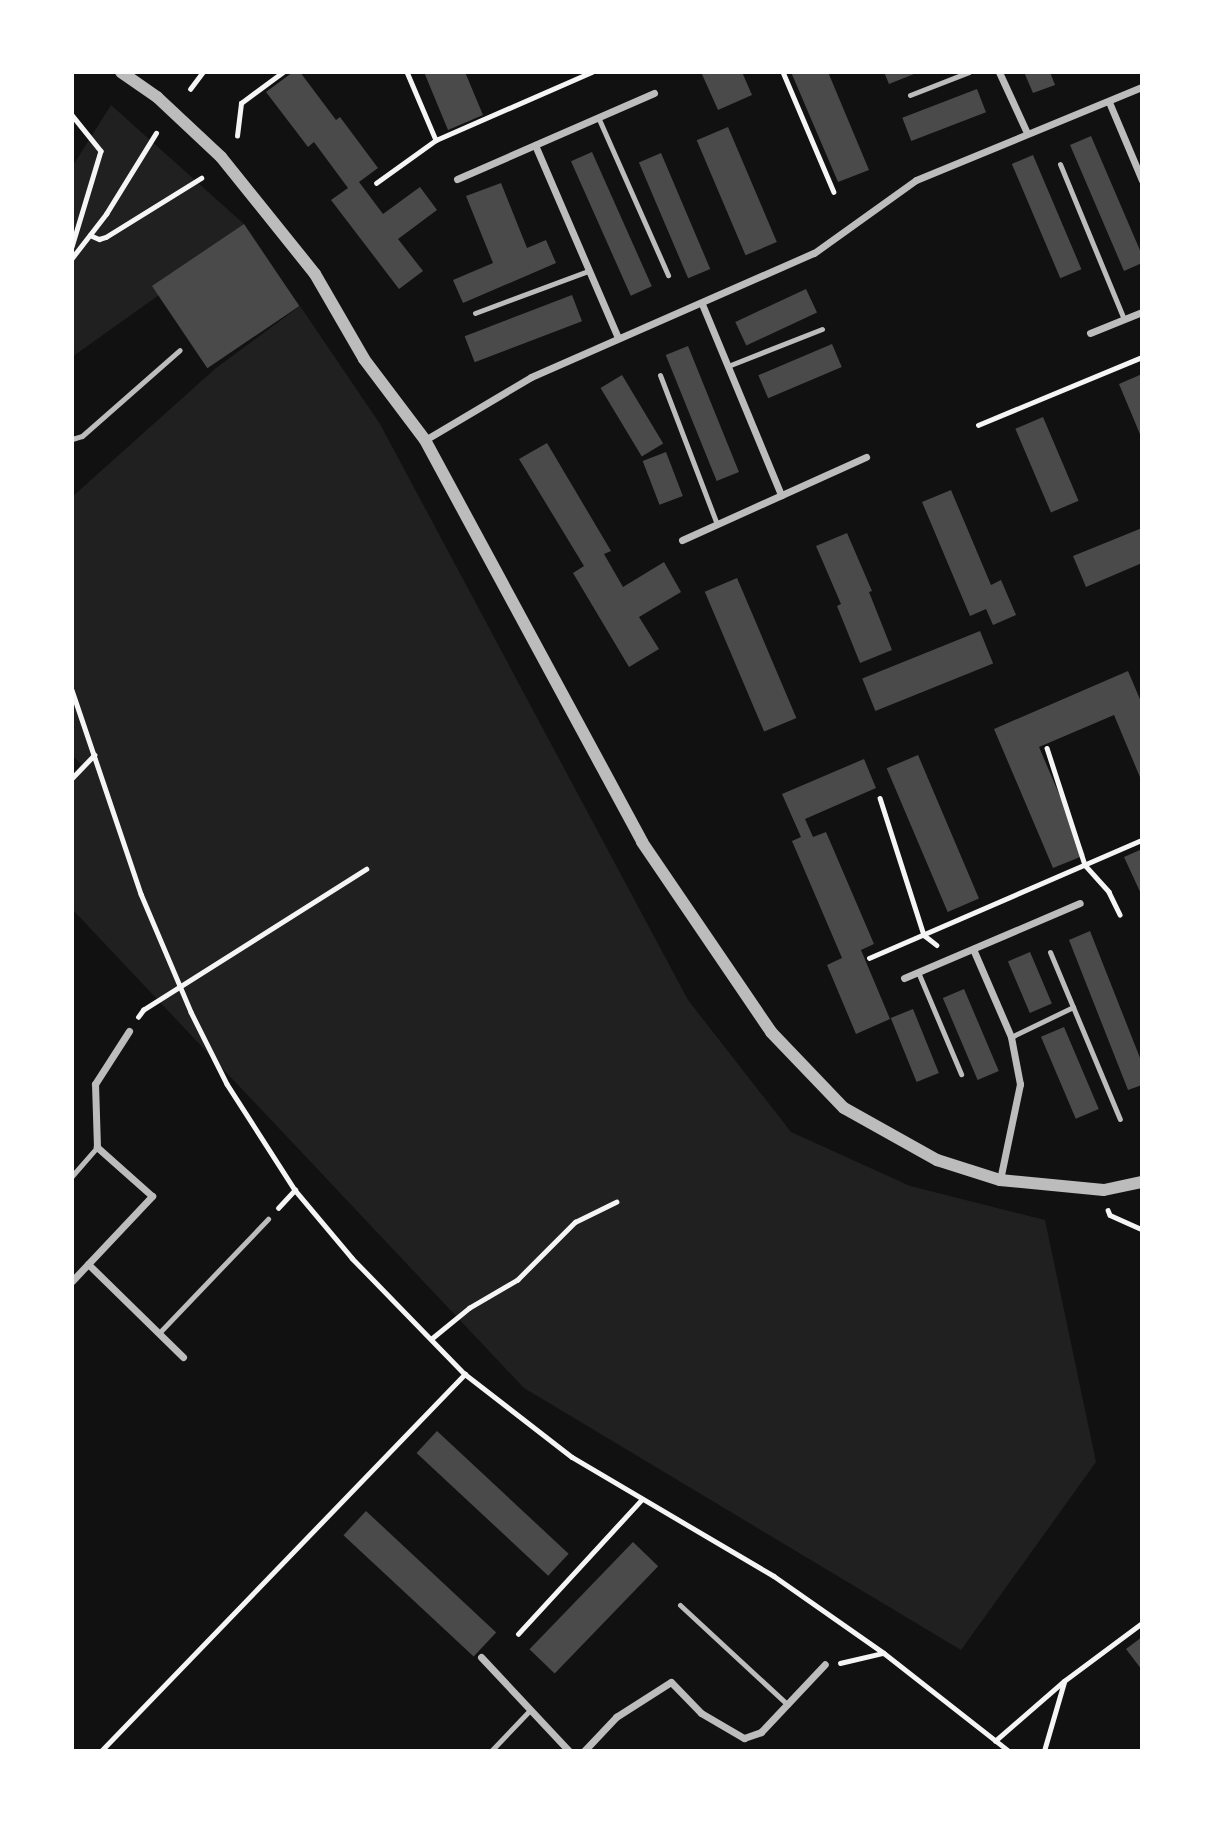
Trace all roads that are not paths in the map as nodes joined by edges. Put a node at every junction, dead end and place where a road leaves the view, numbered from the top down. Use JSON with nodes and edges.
{"nodes":[{"id":1,"x":121,"y":72,"type":"edge"},
{"id":2,"x":969,"y":72,"type":"edge"},
{"id":3,"x":999,"y":72,"type":"edge"},
{"id":4,"x":1142,"y":87,"type":"edge"},
{"id":5,"x":654,"y":93,"type":"dead end"},
{"id":6,"x":910,"y":95,"type":"dead end"},
{"id":7,"x":1109,"y":102,"type":"junction"},
{"id":8,"x":598,"y":117,"type":"junction"},
{"id":9,"x":1027,"y":133,"type":"junction"},
{"id":10,"x":535,"y":145,"type":"junction"},
{"id":11,"x":1060,"y":164,"type":"dead end"},
{"id":12,"x":1140,"y":168,"type":"edge"},
{"id":13,"x":457,"y":179,"type":"dead end"},
{"id":14,"x":1142,"y":180,"type":"edge"},
{"id":15,"x":588,"y":271,"type":"junction"},
{"id":16,"x":668,"y":275,"type":"dead end"},
{"id":17,"x":702,"y":303,"type":"junction"},
{"id":18,"x":1142,"y":312,"type":"edge"},
{"id":19,"x":475,"y":313,"type":"dead end"},
{"id":20,"x":1124,"y":319,"type":"junction"},
{"id":21,"x":822,"y":328,"type":"dead end"},
{"id":22,"x":1090,"y":333,"type":"dead end"},
{"id":23,"x":618,"y":338,"type":"junction"},
{"id":24,"x":180,"y":350,"type":"dead end"},
{"id":25,"x":728,"y":366,"type":"junction"},
{"id":26,"x":660,"y":375,"type":"dead end"},
{"id":27,"x":72,"y":439,"type":"edge"},
{"id":28,"x":425,"y":440,"type":"junction"},
{"id":29,"x":866,"y":457,"type":"dead end"},
{"id":30,"x":781,"y":495,"type":"junction"},
{"id":31,"x":716,"y":522,"type":"junction"},
{"id":32,"x":682,"y":540,"type":"dead end"},
{"id":33,"x":1080,"y":903,"type":"dead end"},
{"id":34,"x":973,"y":949,"type":"junction"},
{"id":35,"x":1051,"y":952,"type":"dead end"},
{"id":36,"x":918,"y":972,"type":"junction"},
{"id":37,"x":904,"y":978,"type":"dead end"},
{"id":38,"x":1073,"y":1007,"type":"junction"},
{"id":39,"x":129,"y":1031,"type":"road end"},
{"id":40,"x":1011,"y":1037,"type":"junction"},
{"id":41,"x":961,"y":1074,"type":"dead end"},
{"id":42,"x":1120,"y":1119,"type":"dead end"},
{"id":43,"x":97,"y":1147,"type":"junction"},
{"id":44,"x":72,"y":1176,"type":"edge"},
{"id":45,"x":1000,"y":1180,"type":"junction"},
{"id":46,"x":1142,"y":1182,"type":"edge"},
{"id":47,"x":268,"y":1219,"type":"dead end"},
{"id":48,"x":88,"y":1264,"type":"junction"},
{"id":49,"x":72,"y":1281,"type":"edge"},
{"id":50,"x":159,"y":1333,"type":"junction"},
{"id":51,"x":183,"y":1357,"type":"dead end"},
{"id":52,"x":680,"y":1605,"type":"dead end"},
{"id":53,"x":481,"y":1657,"type":"dead end"},
{"id":54,"x":825,"y":1664,"type":"road end"},
{"id":55,"x":788,"y":1705,"type":"junction"},
{"id":56,"x":530,"y":1710,"type":"junction"},
{"id":57,"x":491,"y":1751,"type":"edge"},
{"id":58,"x":569,"y":1751,"type":"edge"},
{"id":59,"x":584,"y":1751,"type":"edge"}],
"edges":[{"from":1,"to":28,"type":"street"},
{"from":2,"to":6,"type":"lane"},
{"from":3,"to":9,"type":"street"},
{"from":4,"to":7,"type":"street"},
{"from":5,"to":8,"type":"street"},
{"from":7,"to":9,"type":"street"},
{"from":7,"to":12,"type":"street"},
{"from":8,"to":10,"type":"street"},
{"from":8,"to":16,"type":"lane"},
{"from":9,"to":17,"type":"street"},
{"from":10,"to":13,"type":"street"},
{"from":10,"to":15,"type":"street"},
{"from":11,"to":20,"type":"lane"},
{"from":12,"to":14,"type":"street"},
{"from":15,"to":19,"type":"lane"},
{"from":15,"to":23,"type":"street"},
{"from":17,"to":23,"type":"street"},
{"from":17,"to":25,"type":"street"},
{"from":18,"to":20,"type":"street"},
{"from":20,"to":22,"type":"street"},
{"from":21,"to":25,"type":"lane"},
{"from":23,"to":28,"type":"street"},
{"from":24,"to":27,"type":"lane"},
{"from":25,"to":30,"type":"street"},
{"from":26,"to":31,"type":"lane"},
{"from":28,"to":45,"type":"street"},
{"from":29,"to":30,"type":"street"},
{"from":30,"to":31,"type":"street"},
{"from":31,"to":32,"type":"street"},
{"from":33,"to":34,"type":"street"},
{"from":34,"to":36,"type":"street"},
{"from":34,"to":40,"type":"street"},
{"from":35,"to":38,"type":"lane"},
{"from":36,"to":37,"type":"street"},
{"from":36,"to":41,"type":"lane"},
{"from":38,"to":40,"type":"lane"},
{"from":38,"to":42,"type":"lane"},
{"from":39,"to":43,"type":"street"},
{"from":40,"to":45,"type":"street"},
{"from":43,"to":44,"type":"lane"},
{"from":43,"to":48,"type":"street"},
{"from":45,"to":46,"type":"street"},
{"from":47,"to":50,"type":"lane"},
{"from":48,"to":49,"type":"street"},
{"from":48,"to":50,"type":"street"},
{"from":50,"to":51,"type":"street"},
{"from":52,"to":55,"type":"lane"},
{"from":53,"to":56,"type":"street"},
{"from":54,"to":55,"type":"street"},
{"from":55,"to":59,"type":"street"},
{"from":56,"to":57,"type":"lane"},
{"from":56,"to":58,"type":"street"}]}
